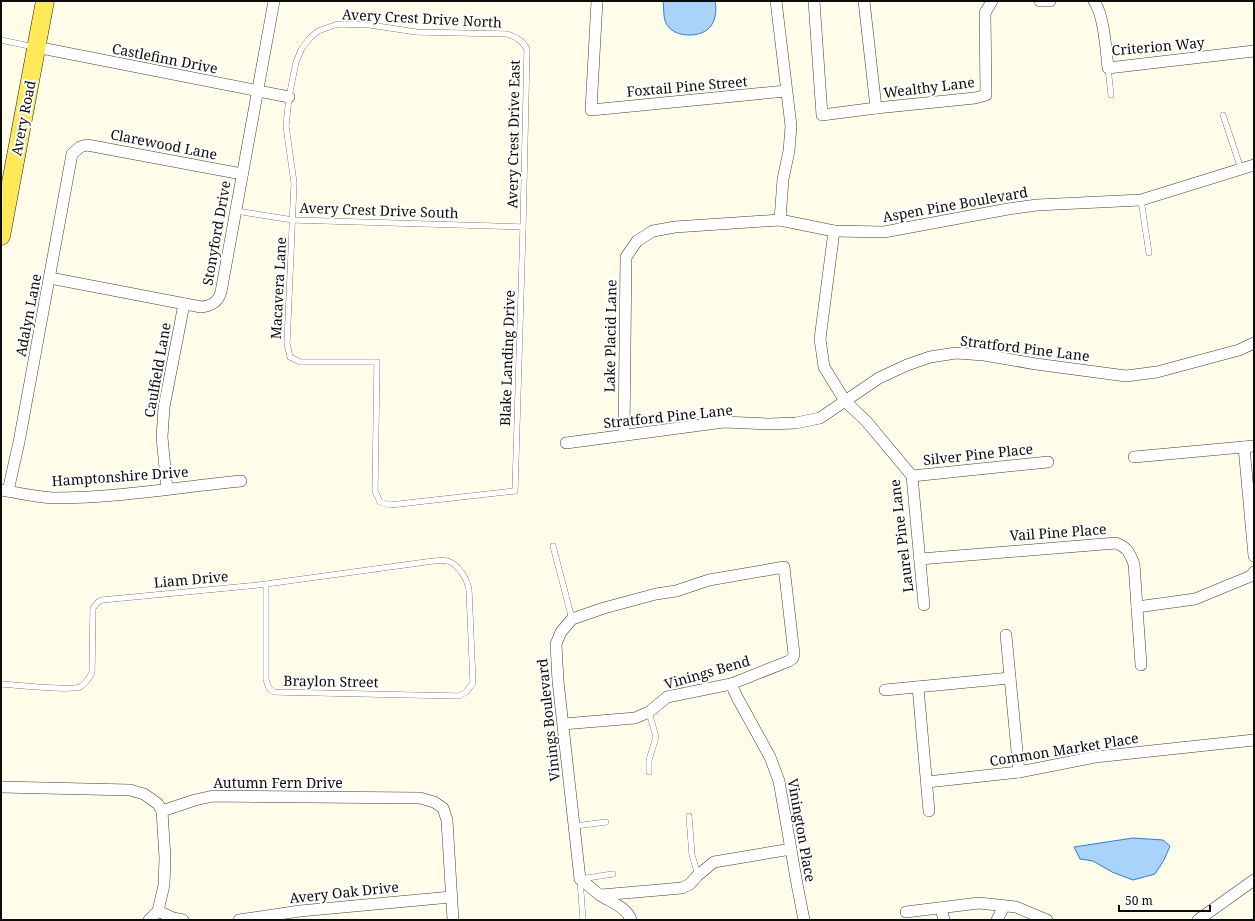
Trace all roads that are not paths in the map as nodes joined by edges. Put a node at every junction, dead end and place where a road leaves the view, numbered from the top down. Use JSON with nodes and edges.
{"nodes":[{"id":1,"x":45,"y":1,"type":"edge"},
{"id":2,"x":274,"y":1,"type":"edge"},
{"id":3,"x":597,"y":1,"type":"edge"},
{"id":4,"x":776,"y":1,"type":"edge"},
{"id":5,"x":814,"y":1,"type":"edge"},
{"id":6,"x":864,"y":1,"type":"edge"},
{"id":7,"x":992,"y":1,"type":"edge"},
{"id":8,"x":1040,"y":1,"type":"edge"},
{"id":9,"x":1050,"y":1,"type":"edge"},
{"id":10,"x":1094,"y":1,"type":"edge"},
{"id":11,"x":318,"y":31,"type":"joint"},
{"id":12,"x":1,"y":40,"type":"edge"},
{"id":13,"x":523,"y":43,"type":"joint"},
{"id":14,"x":36,"y":47,"type":"junction"},
{"id":15,"x":1254,"y":51,"type":"edge"},
{"id":16,"x":1108,"y":68,"type":"junction"},
{"id":17,"x":257,"y":91,"type":"junction"},
{"id":18,"x":786,"y":91,"type":"junction"},
{"id":19,"x":1112,"y":95,"type":"dead end"},
{"id":20,"x":289,"y":97,"type":"junction"},
{"id":21,"x":876,"y":108,"type":"junction"},
{"id":22,"x":1223,"y":115,"type":"dead end"},
{"id":23,"x":80,"y":147,"type":"joint"},
{"id":24,"x":1254,"y":165,"type":"edge"},
{"id":25,"x":1240,"y":169,"type":"junction"},
{"id":26,"x":242,"y":174,"type":"junction"},
{"id":27,"x":1141,"y":200,"type":"junction"},
{"id":28,"x":236,"y":211,"type":"junction"},
{"id":29,"x":293,"y":220,"type":"junction"},
{"id":30,"x":780,"y":220,"type":"junction"},
{"id":31,"x":523,"y":227,"type":"junction"},
{"id":32,"x":834,"y":231,"type":"junction"},
{"id":33,"x":1,"y":236,"type":"edge"},
{"id":34,"x":637,"y":241,"type":"joint"},
{"id":35,"x":1149,"y":253,"type":"dead end"},
{"id":36,"x":50,"y":278,"type":"junction"},
{"id":37,"x":184,"y":304,"type":"junction"},
{"id":38,"x":1254,"y":343,"type":"edge"},
{"id":39,"x":845,"y":401,"type":"junction"},
{"id":40,"x":624,"y":435,"type":"junction"},
{"id":41,"x":566,"y":443,"type":"dead end"},
{"id":42,"x":1249,"y":446,"type":"edge"},
{"id":43,"x":1134,"y":457,"type":"dead end"},
{"id":44,"x":1048,"y":462,"type":"dead end"},
{"id":45,"x":912,"y":476,"type":"junction"},
{"id":46,"x":241,"y":481,"type":"dead end"},
{"id":47,"x":167,"y":489,"type":"junction"},
{"id":48,"x":5,"y":490,"type":"edge"},
{"id":49,"x":380,"y":502,"type":"joint"},
{"id":50,"x":553,"y":546,"type":"dead end"},
{"id":51,"x":1254,"y":556,"type":"edge"},
{"id":52,"x":920,"y":559,"type":"junction"},
{"id":53,"x":1254,"y":572,"type":"edge"},
{"id":54,"x":266,"y":584,"type":"junction"},
{"id":55,"x":924,"y":605,"type":"dead end"},
{"id":56,"x":1137,"y":607,"type":"junction"},
{"id":57,"x":572,"y":619,"type":"junction"},
{"id":58,"x":1006,"y":636,"type":"dead end"},
{"id":59,"x":1141,"y":665,"type":"dead end"},
{"id":60,"x":1010,"y":678,"type":"junction"},
{"id":61,"x":1,"y":684,"type":"edge"},
{"id":62,"x":732,"y":684,"type":"junction"},
{"id":63,"x":471,"y":687,"type":"joint"},
{"id":64,"x":918,"y":687,"type":"junction"},
{"id":65,"x":885,"y":690,"type":"dead end"},
{"id":66,"x":649,"y":712,"type":"junction"},
{"id":67,"x":563,"y":724,"type":"junction"},
{"id":68,"x":1254,"y":740,"type":"edge"},
{"id":69,"x":649,"y":772,"type":"dead end"},
{"id":70,"x":1019,"y":772,"type":"junction"},
{"id":71,"x":926,"y":782,"type":"junction"},
{"id":72,"x":1,"y":788,"type":"edge"},
{"id":73,"x":162,"y":811,"type":"junction"},
{"id":74,"x":929,"y":811,"type":"dead end"},
{"id":75,"x":689,"y":816,"type":"dead end"},
{"id":76,"x":606,"y":822,"type":"dead end"},
{"id":77,"x":574,"y":826,"type":"junction"},
{"id":78,"x":791,"y":850,"type":"junction"},
{"id":79,"x":613,"y":874,"type":"dead end"},
{"id":80,"x":698,"y":875,"type":"junction"},
{"id":81,"x":580,"y":879,"type":"junction"},
{"id":82,"x":1254,"y":880,"type":"edge"},
{"id":83,"x":601,"y":895,"type":"junction"},
{"id":84,"x":451,"y":897,"type":"junction"},
{"id":85,"x":1004,"y":906,"type":"junction"},
{"id":86,"x":941,"y":908,"type":"junction"},
{"id":87,"x":158,"y":911,"type":"junction"},
{"id":88,"x":906,"y":912,"type":"dead end"},
{"id":89,"x":149,"y":920,"type":"edge"},
{"id":90,"x":183,"y":920,"type":"edge"},
{"id":91,"x":239,"y":920,"type":"edge"},
{"id":92,"x":453,"y":920,"type":"edge"},
{"id":93,"x":583,"y":920,"type":"edge"},
{"id":94,"x":631,"y":920,"type":"edge"},
{"id":95,"x":804,"y":920,"type":"edge"},
{"id":96,"x":944,"y":920,"type":"edge"},
{"id":97,"x":997,"y":920,"type":"edge"},
{"id":98,"x":1047,"y":920,"type":"edge"},
{"id":99,"x":1198,"y":920,"type":"edge"}],
"edges":[{"from":1,"to":14,"type":"main road","name":"Avery Road"},
{"from":2,"to":17,"type":"street","name":"Stonyford Drive"},
{"from":3,"to":18,"type":"street","name":"Foxtail Pine Street"},
{"from":4,"to":18,"type":"street"},
{"from":5,"to":21,"type":"street","name":"Wealthy Lane"},
{"from":6,"to":21,"type":"street","name":"Wealthy Lane"},
{"from":7,"to":21,"type":"street","name":"Wealthy Lane"},
{"from":8,"to":9,"type":"street"},
{"from":10,"to":16,"type":"street","name":"Criterion Way"},
{"from":11,"to":13,"type":"lane","name":"Avery Crest Drive North"},
{"from":11,"to":20,"type":"lane","name":"Macavera Lane"},
{"from":12,"to":14,"type":"lane"},
{"from":13,"to":31,"type":"lane","name":"Avery Crest Drive East"},
{"from":14,"to":17,"type":"street","name":"Castlefinn Drive"},
{"from":14,"to":33,"type":"main road","name":"Avery Road"},
{"from":15,"to":16,"type":"street","name":"Criterion Way"},
{"from":16,"to":19,"type":"lane"},
{"from":17,"to":20,"type":"street","name":"Castlefinn Drive"},
{"from":17,"to":26,"type":"street","name":"Stonyford Drive"},
{"from":18,"to":30,"type":"street"},
{"from":20,"to":29,"type":"lane","name":"Macavera Lane"},
{"from":22,"to":25,"type":"lane"},
{"from":23,"to":26,"type":"street","name":"Clarewood Lane"},
{"from":23,"to":36,"type":"street","name":"Adalyn Lane"},
{"from":24,"to":25,"type":"street","name":"Aspen Pine Boulevard"},
{"from":25,"to":27,"type":"street","name":"Aspen Pine Boulevard"},
{"from":26,"to":28,"type":"street","name":"Stonyford Drive"},
{"from":27,"to":32,"type":"street","name":"Aspen Pine Boulevard"},
{"from":27,"to":35,"type":"lane"},
{"from":28,"to":29,"type":"lane","name":"Avery Crest Drive South"},
{"from":28,"to":37,"type":"street","name":"Stonyford Drive"},
{"from":29,"to":31,"type":"lane","name":"Avery Crest Drive South"},
{"from":29,"to":49,"type":"lane","name":"Macavera Lane"},
{"from":30,"to":32,"type":"street","name":"Aspen Pine Boulevard"},
{"from":30,"to":34,"type":"street","name":"Aspen Pine Boulevard"},
{"from":31,"to":49,"type":"lane","name":"Blake Landing Drive"},
{"from":32,"to":39,"type":"street","name":"Laurel Pine Lane"},
{"from":34,"to":40,"type":"street","name":"Lake Placid Lane"},
{"from":36,"to":37,"type":"street","name":"Stonyford Drive"},
{"from":36,"to":48,"type":"street","name":"Adalyn Lane"},
{"from":37,"to":47,"type":"street","name":"Caulfield Lane"},
{"from":38,"to":39,"type":"street","name":"Stratford Pine Lane"},
{"from":39,"to":40,"type":"street","name":"Stratford Pine Lane"},
{"from":39,"to":45,"type":"street","name":"Laurel Pine Lane"},
{"from":40,"to":41,"type":"street","name":"Stratford Pine Lane"},
{"from":42,"to":43,"type":"street"},
{"from":42,"to":51,"type":"street"},
{"from":44,"to":45,"type":"street","name":"Silver Pine Place"},
{"from":45,"to":52,"type":"street","name":"Laurel Pine Lane"},
{"from":46,"to":47,"type":"street","name":"Hamptonshire Drive"},
{"from":47,"to":48,"type":"street","name":"Hamptonshire Drive"},
{"from":50,"to":57,"type":"lane"},
{"from":52,"to":55,"type":"street","name":"Laurel Pine Lane"},
{"from":52,"to":56,"type":"street","name":"Vail Pine Place"},
{"from":53,"to":56,"type":"street"},
{"from":54,"to":61,"type":"lane","name":"Liam Drive"},
{"from":54,"to":63,"type":"lane","name":"Braylon Street"},
{"from":54,"to":63,"type":"lane","name":"Liam Drive"},
{"from":56,"to":59,"type":"street","name":"Vail Pine Place"},
{"from":57,"to":62,"type":"street","name":"Vinings Bend"},
{"from":57,"to":67,"type":"street","name":"Vinings Boulevard"},
{"from":58,"to":60,"type":"street"},
{"from":60,"to":64,"type":"street"},
{"from":60,"to":70,"type":"street"},
{"from":62,"to":66,"type":"street","name":"Vinings Bend"},
{"from":62,"to":78,"type":"street","name":"Vinington Place"},
{"from":64,"to":65,"type":"street"},
{"from":64,"to":71,"type":"street"},
{"from":66,"to":67,"type":"street","name":"Vinings Bend"},
{"from":66,"to":69,"type":"lane"},
{"from":67,"to":77,"type":"street","name":"Vinings Boulevard"},
{"from":68,"to":70,"type":"street","name":"Common Market Place"},
{"from":70,"to":71,"type":"street","name":"Common Market Place"},
{"from":71,"to":74,"type":"street"},
{"from":72,"to":73,"type":"street"},
{"from":73,"to":84,"type":"street","name":"Autumn Fern Drive"},
{"from":73,"to":87,"type":"street"},
{"from":75,"to":80,"type":"lane"},
{"from":76,"to":77,"type":"lane"},
{"from":77,"to":81,"type":"street","name":"Vinings Boulevard"},
{"from":78,"to":80,"type":"street"},
{"from":78,"to":95,"type":"street","name":"Vinington Place"},
{"from":79,"to":81,"type":"lane"},
{"from":80,"to":83,"type":"street"},
{"from":81,"to":83,"type":"street"},
{"from":81,"to":93,"type":"lane"},
{"from":82,"to":99,"type":"street"},
{"from":83,"to":94,"type":"street"},
{"from":84,"to":91,"type":"street","name":"Avery Oak Drive"},
{"from":84,"to":92,"type":"street"},
{"from":85,"to":86,"type":"street"},
{"from":85,"to":97,"type":"street"},
{"from":85,"to":98,"type":"street"},
{"from":86,"to":88,"type":"street"},
{"from":86,"to":96,"type":"street"},
{"from":87,"to":89,"type":"street"},
{"from":87,"to":90,"type":"street"}]}
